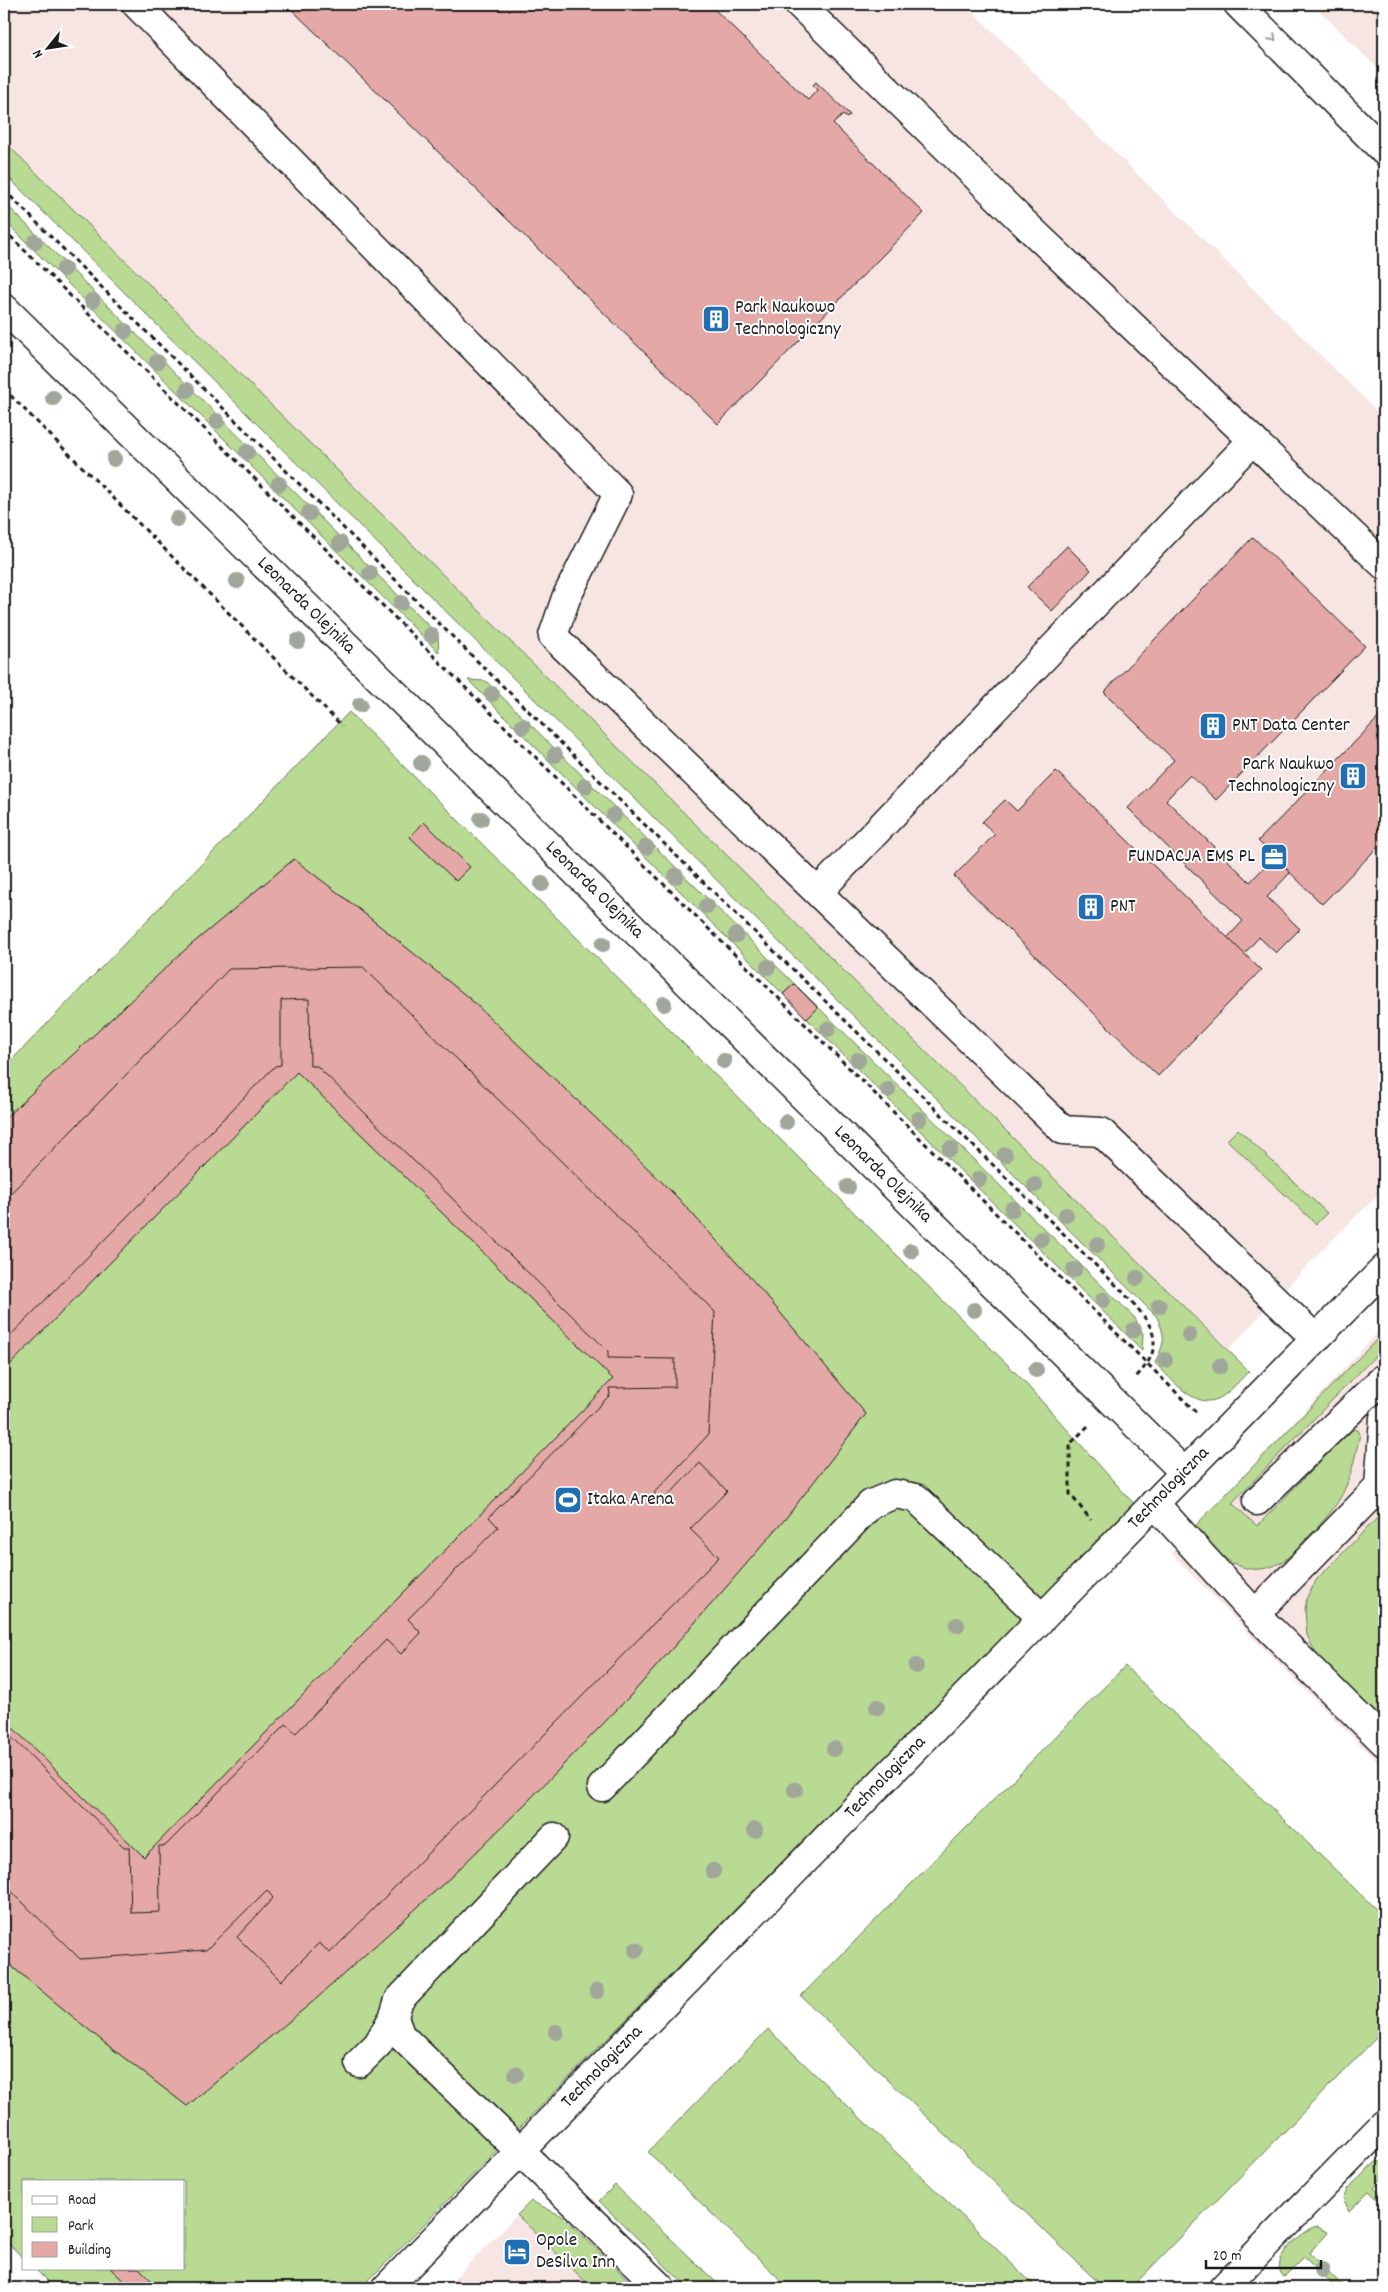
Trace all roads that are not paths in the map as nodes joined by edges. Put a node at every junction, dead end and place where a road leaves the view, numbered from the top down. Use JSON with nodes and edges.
{"nodes":[{"id":1,"x":136,"y":4,"type":"edge"},
{"id":2,"x":799,"y":4,"type":"edge"},
{"id":3,"x":1238,"y":4,"type":"edge"},
{"id":4,"x":1384,"y":151,"type":"edge"},
{"id":5,"x":4,"y":308,"type":"edge"},
{"id":6,"x":1253,"y":440,"type":"junction"},
{"id":7,"x":1384,"y":565,"type":"edge"},
{"id":8,"x":818,"y":892,"type":"junction"},
{"id":9,"x":1384,"y":1269,"type":"edge"},
{"id":10,"x":1316,"y":1339,"type":"junction"},
{"id":11,"x":1384,"y":1378,"type":"edge"},
{"id":12,"x":1384,"y":1418,"type":"edge"},
{"id":13,"x":1184,"y":1472,"type":"junction"},
{"id":14,"x":1382,"y":1485,"type":"edge"},
{"id":15,"x":1257,"y":1502,"type":"dead end"},
{"id":16,"x":1154,"y":1503,"type":"junction"},
{"id":17,"x":1255,"y":1614,"type":"junction"},
{"id":18,"x":1041,"y":1617,"type":"junction"},
{"id":19,"x":1384,"y":1742,"type":"edge"},
{"id":20,"x":602,"y":1787,"type":"dead end"},
{"id":21,"x":554,"y":1837,"type":"dead end"},
{"id":22,"x":394,"y":2016,"type":"junction"},
{"id":23,"x":359,"y":2064,"type":"dead end"},
{"id":24,"x":1384,"y":2124,"type":"edge"},
{"id":25,"x":519,"y":2151,"type":"junction"},
{"id":26,"x":386,"y":2288,"type":"edge"},
{"id":27,"x":661,"y":2288,"type":"edge"},
{"id":28,"x":1223,"y":2288,"type":"edge"}],
"edges":[{"from":1,"to":8,"type":"street"},
{"from":2,"to":6,"type":"street"},
{"from":3,"to":4,"type":"street","one_way":true},
{"from":5,"to":13,"type":"street","name":"Leonarda Olejnika"},
{"from":6,"to":7,"type":"street"},
{"from":6,"to":8,"type":"street"},
{"from":8,"to":10,"type":"street"},
{"from":9,"to":10,"type":"street","name":"Technologiczna"},
{"from":10,"to":13,"type":"street","name":"Technologiczna"},
{"from":11,"to":15,"type":"street"},
{"from":12,"to":14,"type":"street"},
{"from":13,"to":16,"type":"street","name":"Technologiczna"},
{"from":14,"to":17,"type":"street"},
{"from":16,"to":17,"type":"street"},
{"from":16,"to":18,"type":"street","name":"Technologiczna"},
{"from":17,"to":19,"type":"street"},
{"from":18,"to":20,"type":"street"},
{"from":18,"to":25,"type":"street","name":"Technologiczna"},
{"from":21,"to":22,"type":"street"},
{"from":22,"to":23,"type":"street"},
{"from":22,"to":25,"type":"street"},
{"from":24,"to":28,"type":"street"},
{"from":25,"to":26,"type":"street","name":"Technologiczna"},
{"from":25,"to":27,"type":"street"}]}
